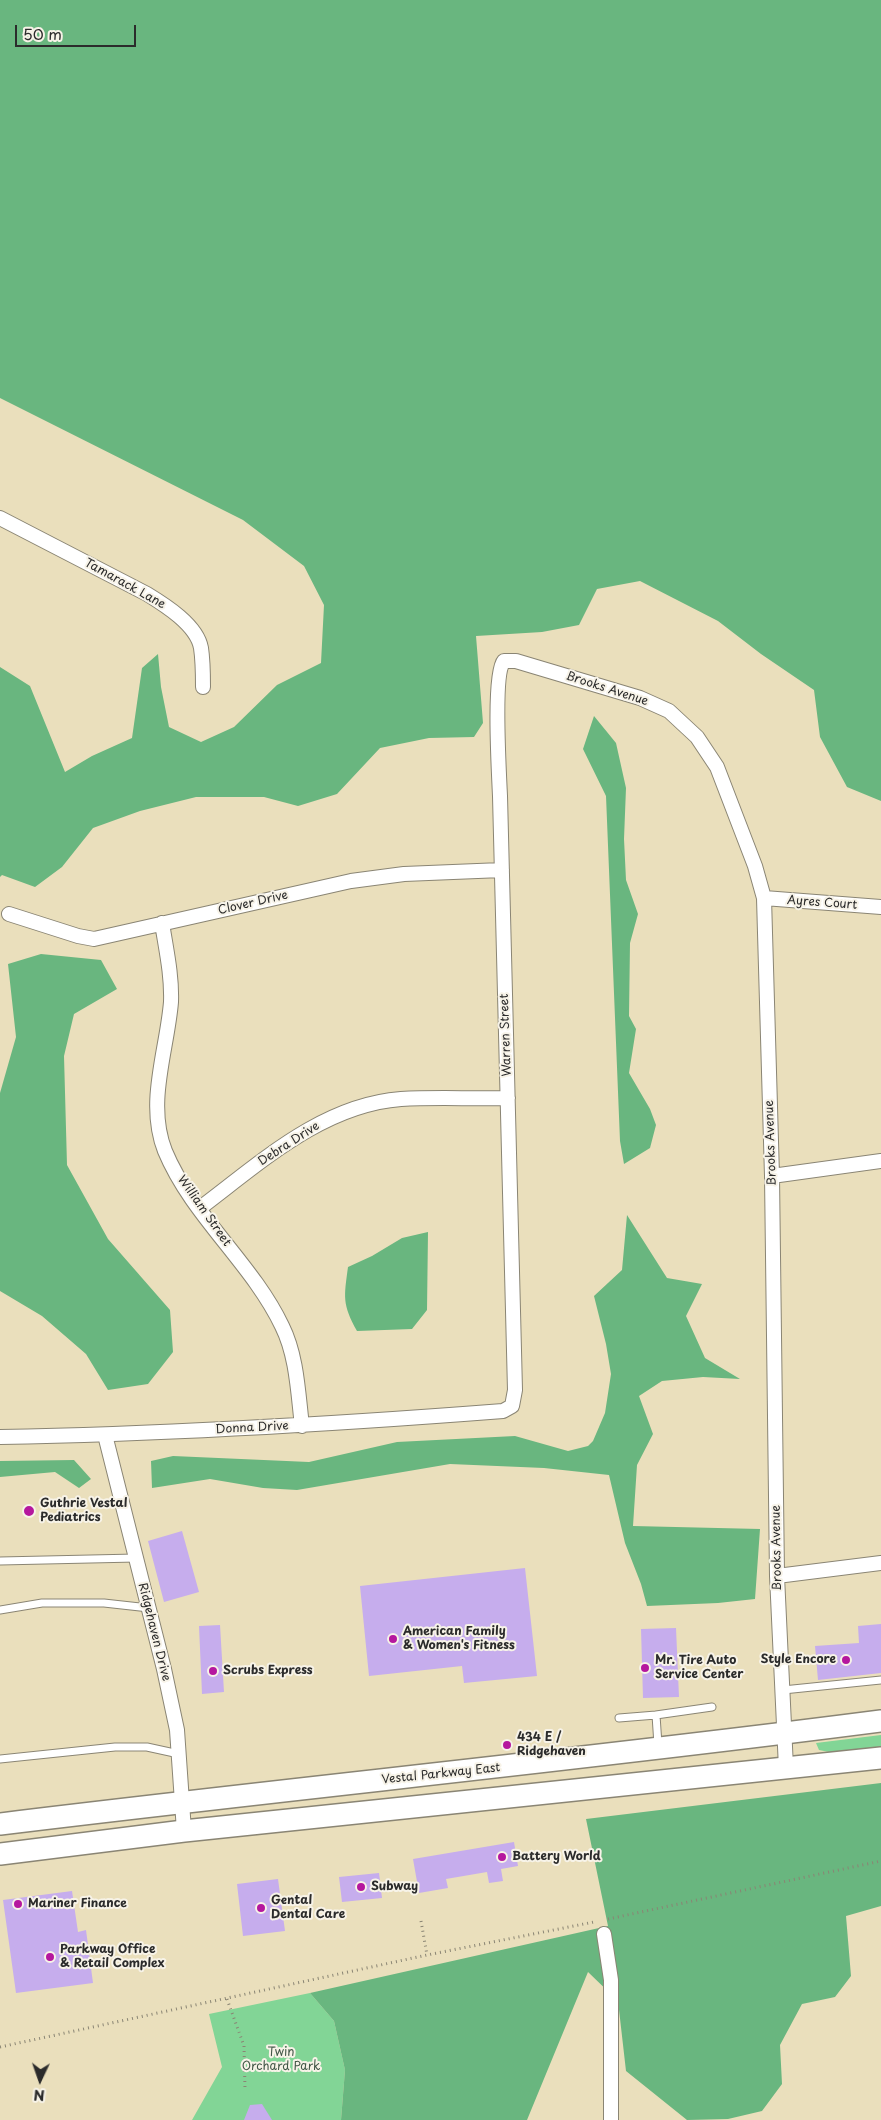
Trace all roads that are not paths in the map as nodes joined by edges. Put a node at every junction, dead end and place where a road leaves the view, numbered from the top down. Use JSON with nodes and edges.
{"nodes":[{"id":1,"x":0,"y":518,"type":"edge"},
{"id":2,"x":511,"y":661,"type":"joint"},
{"id":3,"x":204,"y":687,"type":"dead end"},
{"id":4,"x":502,"y":870,"type":"junction"},
{"id":5,"x":764,"y":898,"type":"junction"},
{"id":6,"x":881,"y":907,"type":"edge"},
{"id":7,"x":9,"y":914,"type":"dead end"},
{"id":8,"x":162,"y":923,"type":"junction"},
{"id":9,"x":508,"y":1098,"type":"junction"},
{"id":10,"x":881,"y":1161,"type":"edge"},
{"id":11,"x":772,"y":1176,"type":"junction"},
{"id":12,"x":200,"y":1208,"type":"junction"},
{"id":13,"x":503,"y":1411,"type":"joint"},
{"id":14,"x":302,"y":1426,"type":"junction"},
{"id":15,"x":105,"y":1436,"type":"junction"},
{"id":16,"x":0,"y":1437,"type":"edge"},
{"id":17,"x":136,"y":1558,"type":"junction"},
{"id":18,"x":0,"y":1561,"type":"edge"},
{"id":19,"x":881,"y":1563,"type":"edge"},
{"id":20,"x":777,"y":1576,"type":"junction"},
{"id":21,"x":149,"y":1608,"type":"junction"},
{"id":22,"x":0,"y":1610,"type":"edge"},
{"id":23,"x":881,"y":1680,"type":"edge"},
{"id":24,"x":783,"y":1690,"type":"junction"},
{"id":25,"x":712,"y":1706,"type":"dead end"},
{"id":26,"x":656,"y":1715,"type":"junction"},
{"id":27,"x":619,"y":1718,"type":"dead end"},
{"id":28,"x":881,"y":1721,"type":"edge"},
{"id":29,"x":785,"y":1734,"type":"junction"},
{"id":30,"x":658,"y":1749,"type":"junction"},
{"id":31,"x":179,"y":1754,"type":"junction"},
{"id":32,"x":881,"y":1758,"type":"edge"},
{"id":33,"x":0,"y":1759,"type":"edge"},
{"id":34,"x":786,"y":1768,"type":"junction"},
{"id":35,"x":183,"y":1802,"type":"junction"},
{"id":36,"x":0,"y":1824,"type":"edge"},
{"id":37,"x":184,"y":1831,"type":"junction"},
{"id":38,"x":0,"y":1854,"type":"edge"},
{"id":39,"x":604,"y":1934,"type":"dead end"},
{"id":40,"x":610,"y":2120,"type":"edge"}],
"edges":[{"from":1,"to":3,"type":"street","name":"Tamarack Lane"},
{"from":2,"to":4,"type":"street","name":"Warren Street"},
{"from":2,"to":5,"type":"street","name":"Brooks Avenue"},
{"from":4,"to":8,"type":"street","name":"Clover Drive"},
{"from":4,"to":9,"type":"street","name":"Warren Street"},
{"from":5,"to":6,"type":"street","name":"Ayres Court"},
{"from":5,"to":11,"type":"street","name":"Brooks Avenue"},
{"from":7,"to":8,"type":"street","name":"Clover Drive"},
{"from":8,"to":12,"type":"street","name":"William Street"},
{"from":9,"to":12,"type":"street","name":"Debra Drive"},
{"from":9,"to":13,"type":"street","name":"Warren Street"},
{"from":10,"to":11,"type":"street"},
{"from":11,"to":20,"type":"street","name":"Brooks Avenue"},
{"from":12,"to":14,"type":"street","name":"William Street"},
{"from":13,"to":14,"type":"street","name":"Donna Drive"},
{"from":14,"to":15,"type":"street","name":"Donna Drive"},
{"from":15,"to":16,"type":"street","name":"Donna Drive"},
{"from":15,"to":17,"type":"street","name":"Ridgehaven Drive"},
{"from":17,"to":18,"type":"lane"},
{"from":17,"to":21,"type":"street","name":"Ridgehaven Drive"},
{"from":19,"to":20,"type":"street"},
{"from":20,"to":24,"type":"street","name":"Brooks Avenue"},
{"from":21,"to":22,"type":"lane"},
{"from":21,"to":31,"type":"street","name":"Ridgehaven Drive"},
{"from":23,"to":24,"type":"lane"},
{"from":24,"to":29,"type":"street","name":"Brooks Avenue"},
{"from":25,"to":26,"type":"lane"},
{"from":26,"to":27,"type":"lane"},
{"from":26,"to":30,"type":"lane"},
{"from":28,"to":29,"type":"main road","name":"Vestal Parkway East"},
{"from":29,"to":30,"type":"main road","name":"Vestal Parkway East"},
{"from":29,"to":34,"type":"street","name":"Brooks Avenue"},
{"from":30,"to":35,"type":"main road","name":"Vestal Parkway East"},
{"from":31,"to":33,"type":"lane"},
{"from":31,"to":35,"type":"street","name":"Ridgehaven Drive"},
{"from":32,"to":34,"type":"main road"},
{"from":34,"to":37,"type":"main road"},
{"from":35,"to":36,"type":"main road","name":"Vestal Parkway East"},
{"from":35,"to":37,"type":"street","name":"Ridgehaven Drive"},
{"from":37,"to":38,"type":"main road"},
{"from":39,"to":40,"type":"street"}]}
